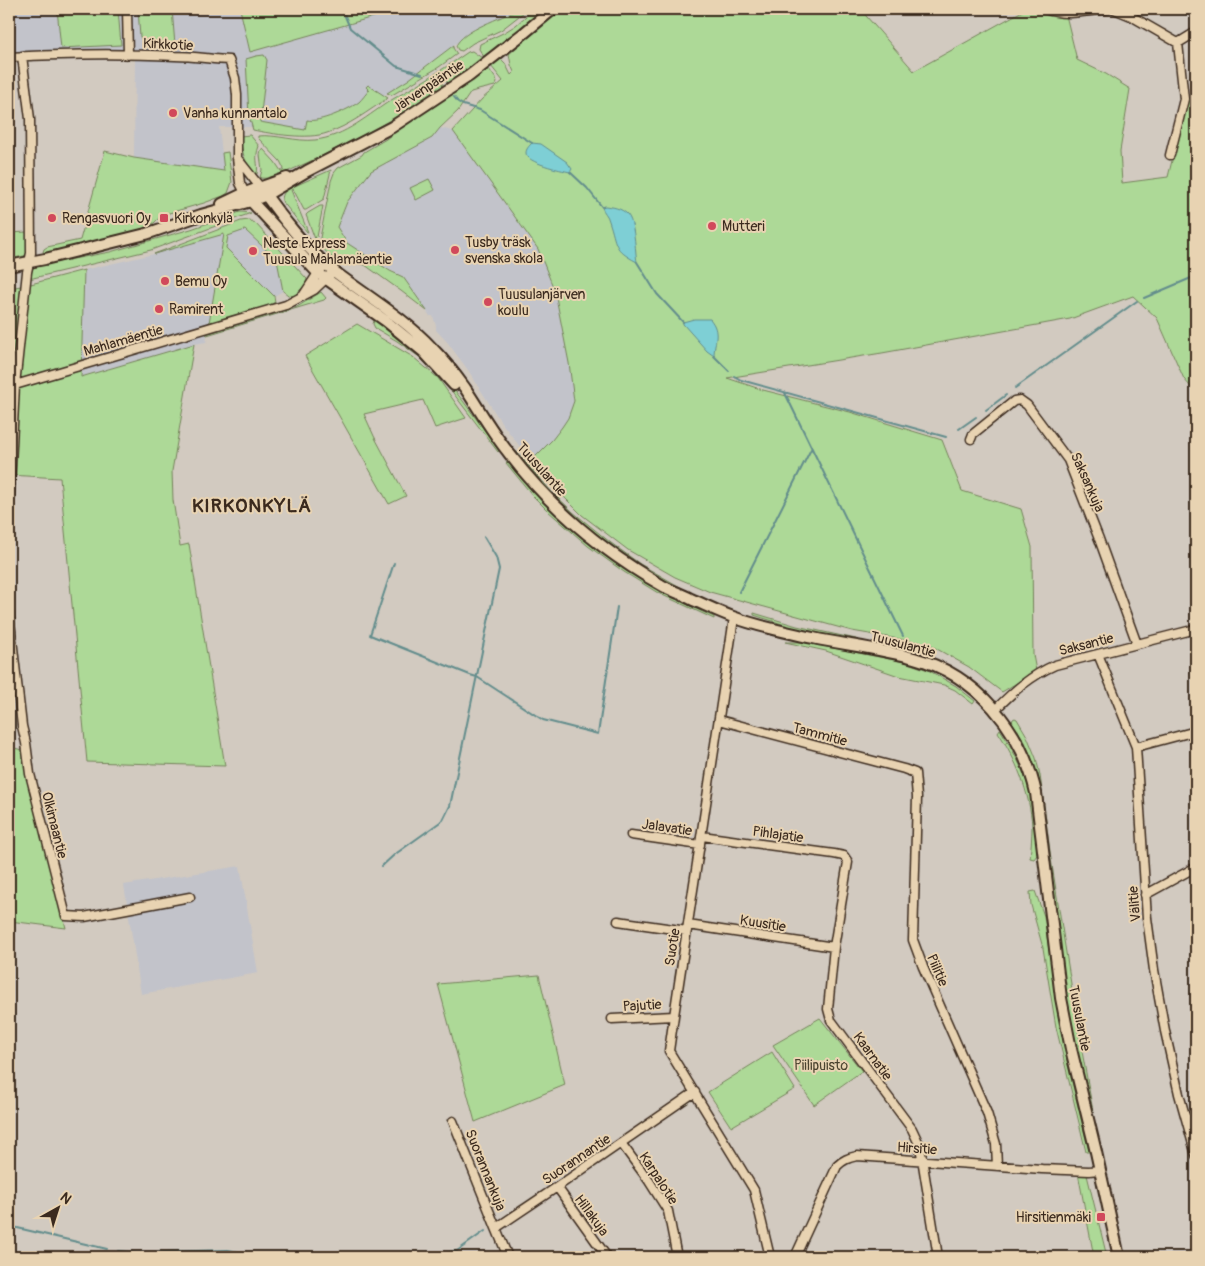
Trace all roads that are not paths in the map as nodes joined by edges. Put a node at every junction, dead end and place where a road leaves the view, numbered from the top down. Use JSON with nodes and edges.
{"nodes":[{"id":1,"x":127,"y":9,"type":"edge"},
{"id":2,"x":553,"y":9,"type":"edge"},
{"id":3,"x":1046,"y":9,"type":"edge"},
{"id":4,"x":1107,"y":9,"type":"edge"},
{"id":5,"x":1114,"y":9,"type":"edge"},
{"id":6,"x":1196,"y":32,"type":"edge"},
{"id":7,"x":1178,"y":43,"type":"junction"},
{"id":8,"x":128,"y":54,"type":"junction"},
{"id":9,"x":22,"y":56,"type":"junction"},
{"id":10,"x":9,"y":57,"type":"edge"},
{"id":11,"x":1170,"y":155,"type":"dead end"},
{"id":12,"x":237,"y":158,"type":"junction"},
{"id":13,"x":263,"y":191,"type":"junction"},
{"id":14,"x":248,"y":197,"type":"junction"},
{"id":15,"x":30,"y":262,"type":"junction"},
{"id":16,"x":9,"y":266,"type":"edge"},
{"id":17,"x":330,"y":267,"type":"junction"},
{"id":18,"x":322,"y":276,"type":"junction"},
{"id":19,"x":12,"y":386,"type":"edge"},
{"id":20,"x":483,"y":418,"type":"junction"},
{"id":21,"x":971,"y":439,"type":"dead end"},
{"id":22,"x":9,"y":505,"type":"edge"},
{"id":23,"x":9,"y":613,"type":"edge"},
{"id":24,"x":734,"y":618,"type":"junction"},
{"id":25,"x":1196,"y":629,"type":"edge"},
{"id":26,"x":1137,"y":644,"type":"junction"},
{"id":27,"x":1098,"y":654,"type":"junction"},
{"id":28,"x":995,"y":710,"type":"junction"},
{"id":29,"x":719,"y":720,"type":"junction"},
{"id":30,"x":1196,"y":731,"type":"edge"},
{"id":31,"x":1136,"y":747,"type":"junction"},
{"id":32,"x":915,"y":773,"type":"joint"},
{"id":33,"x":630,"y":835,"type":"dead end"},
{"id":34,"x":702,"y":836,"type":"junction"},
{"id":35,"x":700,"y":845,"type":"junction"},
{"id":36,"x":848,"y":862,"type":"joint"},
{"id":37,"x":1196,"y":867,"type":"edge"},
{"id":38,"x":1145,"y":895,"type":"junction"},
{"id":39,"x":190,"y":897,"type":"dead end"},
{"id":40,"x":618,"y":921,"type":"dead end"},
{"id":41,"x":688,"y":928,"type":"junction"},
{"id":42,"x":834,"y":947,"type":"junction"},
{"id":43,"x":674,"y":1016,"type":"junction"},
{"id":44,"x":612,"y":1019,"type":"dead end"},
{"id":45,"x":695,"y":1092,"type":"junction"},
{"id":46,"x":1196,"y":1116,"type":"edge"},
{"id":47,"x":453,"y":1121,"type":"dead end"},
{"id":48,"x":1186,"y":1121,"type":"junction"},
{"id":49,"x":621,"y":1143,"type":"junction"},
{"id":50,"x":1196,"y":1155,"type":"edge"},
{"id":51,"x":923,"y":1161,"type":"junction"},
{"id":52,"x":997,"y":1166,"type":"junction"},
{"id":53,"x":1099,"y":1170,"type":"junction"},
{"id":54,"x":557,"y":1187,"type":"junction"},
{"id":55,"x":496,"y":1228,"type":"junction"},
{"id":56,"x":508,"y":1257,"type":"edge"},
{"id":57,"x":607,"y":1257,"type":"edge"},
{"id":58,"x":678,"y":1257,"type":"edge"},
{"id":59,"x":770,"y":1257,"type":"edge"},
{"id":60,"x":795,"y":1257,"type":"edge"},
{"id":61,"x":938,"y":1257,"type":"edge"},
{"id":62,"x":1119,"y":1257,"type":"edge"}],
"edges":[{"from":1,"to":8,"type":"street"},
{"from":2,"to":13,"type":"main road","name":"Järvenpääntie"},
{"from":3,"to":4,"type":"street"},
{"from":5,"to":7,"type":"street"},
{"from":6,"to":7,"type":"street"},
{"from":7,"to":11,"type":"street"},
{"from":8,"to":9,"type":"street","name":"Kirkkotie"},
{"from":8,"to":12,"type":"street","name":"Kirkkotie"},
{"from":9,"to":10,"type":"street","name":"Kirkkotie"},
{"from":9,"to":15,"type":"street"},
{"from":12,"to":13,"type":"street"},
{"from":12,"to":14,"type":"street","name":"Kirkkotie"},
{"from":13,"to":14,"type":"main road","name":"Järvenpääntie"},
{"from":13,"to":17,"type":"main road","name":"Tuusulantie"},
{"from":14,"to":15,"type":"main road","name":"Järvenpääntie"},
{"from":14,"to":18,"type":"main road","name":"Tuusulantie"},
{"from":15,"to":16,"type":"main road","name":"Järvenpääntie"},
{"from":15,"to":19,"type":"street"},
{"from":17,"to":18,"type":"street","name":"Mahlamäentie"},
{"from":17,"to":20,"type":"main road","name":"Tuusulantie"},
{"from":18,"to":19,"type":"street","name":"Mahlamäentie"},
{"from":18,"to":20,"type":"main road","name":"Tuusulantie"},
{"from":19,"to":22,"type":"street"},
{"from":20,"to":24,"type":"main road","name":"Tuusulantie"},
{"from":21,"to":26,"type":"street","name":"Saksankuja"},
{"from":23,"to":39,"type":"street","name":"Olkimaantie"},
{"from":24,"to":28,"type":"main road","name":"Tuusulantie"},
{"from":24,"to":29,"type":"street","name":"Suotie"},
{"from":25,"to":26,"type":"street","name":"Saksantie"},
{"from":26,"to":27,"type":"street","name":"Saksantie"},
{"from":27,"to":28,"type":"street","name":"Saksantie"},
{"from":27,"to":31,"type":"street","name":"Välitie"},
{"from":28,"to":53,"type":"main road","name":"Tuusulantie"},
{"from":29,"to":32,"type":"street","name":"Tammitie"},
{"from":29,"to":34,"type":"street","name":"Suotie"},
{"from":30,"to":31,"type":"street"},
{"from":31,"to":38,"type":"street","name":"Välitie"},
{"from":32,"to":52,"type":"street","name":"Piilitie"},
{"from":33,"to":35,"type":"street","name":"Jalavatie"},
{"from":34,"to":35,"type":"street","name":"Suotie"},
{"from":34,"to":36,"type":"street","name":"Pihlajatie"},
{"from":35,"to":41,"type":"street","name":"Suotie"},
{"from":36,"to":42,"type":"street","name":"Kaarnatie"},
{"from":37,"to":38,"type":"street"},
{"from":38,"to":48,"type":"street","name":"Välitie"},
{"from":40,"to":41,"type":"street","name":"Kuusitie"},
{"from":41,"to":42,"type":"street","name":"Kuusitie"},
{"from":41,"to":43,"type":"street","name":"Suotie"},
{"from":42,"to":51,"type":"street","name":"Kaarnatie"},
{"from":43,"to":44,"type":"street","name":"Pajutie"},
{"from":43,"to":45,"type":"street","name":"Suotie"},
{"from":45,"to":49,"type":"street","name":"Suorannantie"},
{"from":45,"to":59,"type":"street","name":"Suotie"},
{"from":46,"to":48,"type":"street"},
{"from":47,"to":55,"type":"street","name":"Suorannankuja"},
{"from":48,"to":50,"type":"street","name":"Välitie"},
{"from":49,"to":54,"type":"street","name":"Suorannantie"},
{"from":49,"to":58,"type":"street","name":"Karpalotie"},
{"from":51,"to":52,"type":"street","name":"Hirsitie"},
{"from":51,"to":60,"type":"street","name":"Hirsitie"},
{"from":51,"to":61,"type":"street","name":"Kaarnatie"},
{"from":52,"to":53,"type":"street","name":"Hirsitie"},
{"from":53,"to":62,"type":"main road","name":"Tuusulantie"},
{"from":54,"to":55,"type":"street","name":"Suorannantie"},
{"from":54,"to":57,"type":"street","name":"Hillakuja"},
{"from":55,"to":56,"type":"street"}]}
